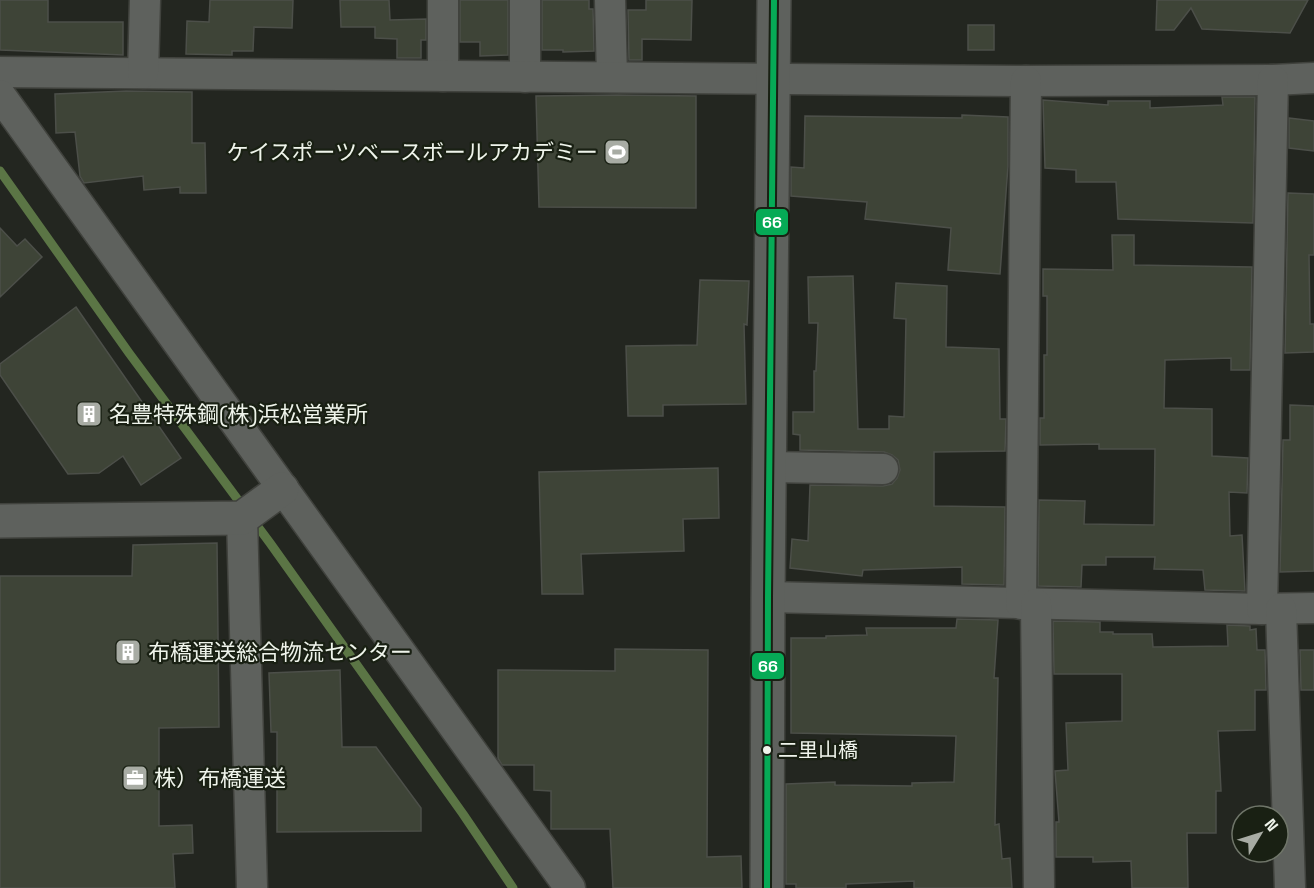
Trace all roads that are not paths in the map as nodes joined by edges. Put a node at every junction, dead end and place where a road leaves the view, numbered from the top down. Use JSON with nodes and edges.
{"nodes":[{"id":1,"x":145,"y":0,"type":"edge"},
{"id":2,"x":443,"y":0,"type":"edge"},
{"id":3,"x":525,"y":0,"type":"edge"},
{"id":4,"x":610,"y":0,"type":"edge"},
{"id":5,"x":774,"y":0,"type":"edge"},
{"id":6,"x":0,"y":72,"type":"edge"},
{"id":7,"x":143,"y":73,"type":"junction"},
{"id":8,"x":443,"y":76,"type":"junction"},
{"id":9,"x":525,"y":77,"type":"junction"},
{"id":10,"x":612,"y":77,"type":"junction"},
{"id":11,"x":1314,"y":78,"type":"edge"},
{"id":12,"x":773,"y":79,"type":"junction"},
{"id":13,"x":1273,"y":80,"type":"junction"},
{"id":14,"x":1026,"y":81,"type":"junction"},
{"id":15,"x":0,"y":95,"type":"edge"},
{"id":16,"x":769,"y":467,"type":"junction"},
{"id":17,"x":884,"y":469,"type":"dead end"},
{"id":18,"x":282,"y":489,"type":"junction"},
{"id":19,"x":242,"y":518,"type":"junction"},
{"id":20,"x":0,"y":521,"type":"edge"},
{"id":21,"x":768,"y":597,"type":"junction"},
{"id":22,"x":1029,"y":604,"type":"junction"},
{"id":23,"x":1314,"y":608,"type":"edge"},
{"id":24,"x":1271,"y":609,"type":"junction"},
{"id":25,"x":1301,"y":854,"type":"edge"},
{"id":26,"x":252,"y":888,"type":"edge"},
{"id":27,"x":570,"y":888,"type":"edge"},
{"id":28,"x":767,"y":888,"type":"edge"},
{"id":29,"x":1039,"y":888,"type":"edge"},
{"id":30,"x":1290,"y":888,"type":"edge"}],
"edges":[{"from":1,"to":7,"type":"street"},
{"from":2,"to":8,"type":"street"},
{"from":3,"to":9,"type":"street"},
{"from":4,"to":10,"type":"street"},
{"from":5,"to":12,"type":"street"},
{"from":6,"to":7,"type":"street"},
{"from":7,"to":8,"type":"street"},
{"from":8,"to":9,"type":"street"},
{"from":9,"to":10,"type":"street"},
{"from":10,"to":12,"type":"street"},
{"from":11,"to":13,"type":"street"},
{"from":12,"to":14,"type":"street"},
{"from":12,"to":16,"type":"street"},
{"from":13,"to":14,"type":"street"},
{"from":13,"to":24,"type":"street"},
{"from":14,"to":22,"type":"street"},
{"from":15,"to":18,"type":"street"},
{"from":16,"to":17,"type":"street"},
{"from":16,"to":21,"type":"street"},
{"from":18,"to":19,"type":"street"},
{"from":18,"to":27,"type":"street"},
{"from":19,"to":20,"type":"street"},
{"from":19,"to":26,"type":"street"},
{"from":21,"to":22,"type":"street"},
{"from":21,"to":28,"type":"street"},
{"from":22,"to":24,"type":"street"},
{"from":22,"to":29,"type":"street"},
{"from":23,"to":24,"type":"street"},
{"from":24,"to":25,"type":"street"},
{"from":25,"to":30,"type":"street"}]}
